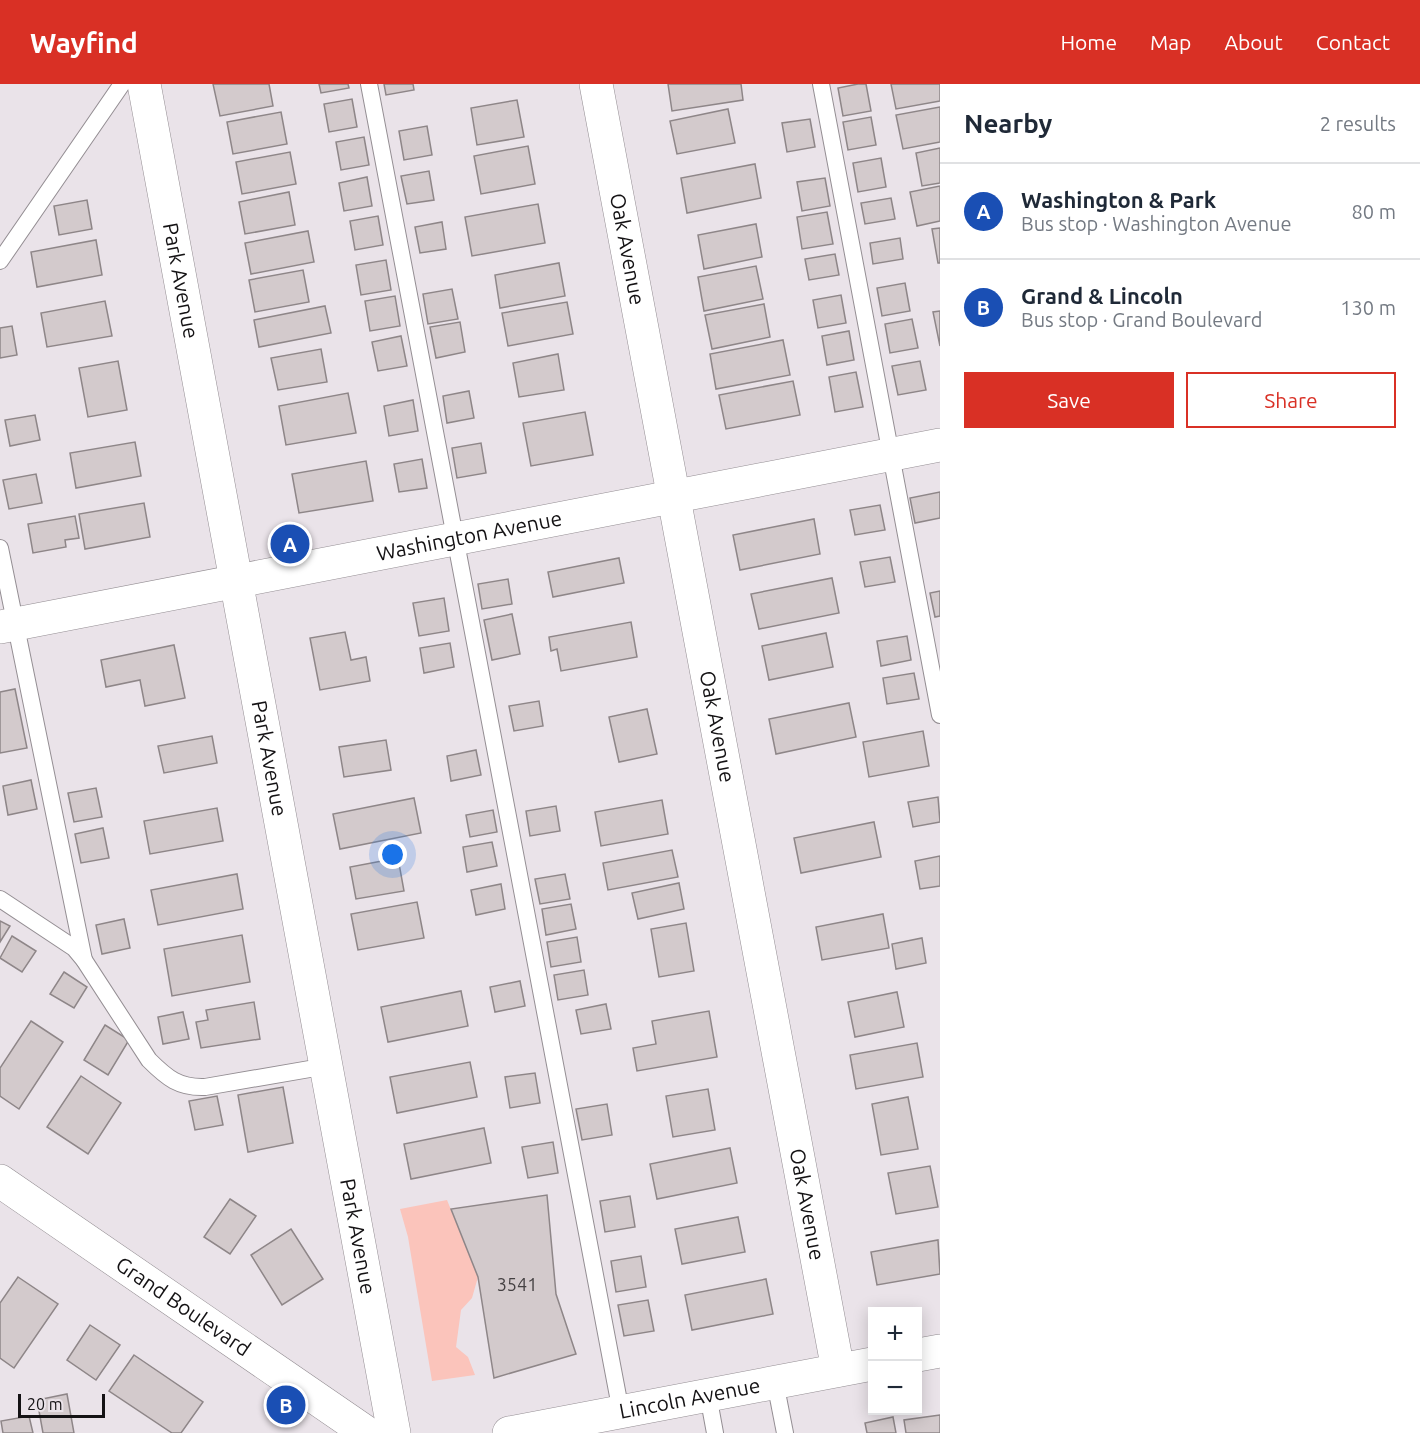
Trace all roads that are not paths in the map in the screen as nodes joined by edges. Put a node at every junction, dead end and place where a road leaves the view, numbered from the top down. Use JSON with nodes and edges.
{"nodes":[{"id":1,"x":122,"y":84,"type":"edge"},
{"id":2,"x":144,"y":84,"type":"edge"},
{"id":3,"x":369,"y":84,"type":"edge"},
{"id":4,"x":596,"y":84,"type":"edge"},
{"id":5,"x":821,"y":84,"type":"edge"},
{"id":6,"x":0,"y":261,"type":"edge"},
{"id":7,"x":940,"y":445,"type":"edge"},
{"id":8,"x":891,"y":454,"type":"junction"},
{"id":9,"x":672,"y":497,"type":"junction"},
{"id":10,"x":455,"y":538,"type":"junction"},
{"id":11,"x":0,"y":548,"type":"edge"},
{"id":12,"x":238,"y":582,"type":"junction"},
{"id":13,"x":8,"y":626,"type":"edge"},
{"id":14,"x":940,"y":715,"type":"edge"},
{"id":15,"x":0,"y":899,"type":"edge"},
{"id":16,"x":84,"y":960,"type":"junction"},
{"id":17,"x":327,"y":1066,"type":"junction"},
{"id":18,"x":0,"y":1181,"type":"edge"},
{"id":19,"x":940,"y":1351,"type":"edge"},
{"id":20,"x":922,"y":1354,"type":"edge"},
{"id":21,"x":868,"y":1365,"type":"edge"},
{"id":22,"x":838,"y":1370,"type":"junction"},
{"id":23,"x":775,"y":1382,"type":"junction"},
{"id":24,"x":708,"y":1395,"type":"junction"},
{"id":25,"x":621,"y":1412,"type":"junction"},
{"id":26,"x":367,"y":1433,"type":"edge"},
{"id":27,"x":394,"y":1433,"type":"edge"},
{"id":28,"x":509,"y":1433,"type":"edge"},
{"id":29,"x":716,"y":1433,"type":"edge"},
{"id":30,"x":785,"y":1433,"type":"edge"}],
"edges":[{"from":1,"to":6,"type":"lane"},
{"from":2,"to":12,"type":"street","name":"Park Avenue"},
{"from":3,"to":10,"type":"lane"},
{"from":4,"to":9,"type":"street","name":"Oak Avenue"},
{"from":5,"to":8,"type":"lane"},
{"from":7,"to":8,"type":"street","name":"Washington Avenue"},
{"from":8,"to":9,"type":"street","name":"Washington Avenue"},
{"from":8,"to":14,"type":"lane"},
{"from":9,"to":10,"type":"street","name":"Washington Avenue"},
{"from":9,"to":22,"type":"street","name":"Oak Avenue"},
{"from":10,"to":12,"type":"street","name":"Washington Avenue"},
{"from":10,"to":25,"type":"lane"},
{"from":11,"to":13,"type":"lane"},
{"from":12,"to":13,"type":"street","name":"Washington Avenue"},
{"from":12,"to":17,"type":"street","name":"Park Avenue"},
{"from":13,"to":16,"type":"lane"},
{"from":15,"to":16,"type":"lane"},
{"from":16,"to":17,"type":"lane"},
{"from":17,"to":27,"type":"street","name":"Park Avenue"},
{"from":18,"to":26,"type":"street","name":"Grand Boulevard"},
{"from":19,"to":20,"type":"street"},
{"from":21,"to":22,"type":"street","name":"Lincoln Avenue"},
{"from":22,"to":23,"type":"street","name":"Lincoln Avenue"},
{"from":23,"to":24,"type":"street","name":"Lincoln Avenue"},
{"from":23,"to":30,"type":"lane"},
{"from":24,"to":25,"type":"street","name":"Lincoln Avenue"},
{"from":24,"to":29,"type":"lane"},
{"from":25,"to":28,"type":"street","name":"Lincoln Avenue"}]}
